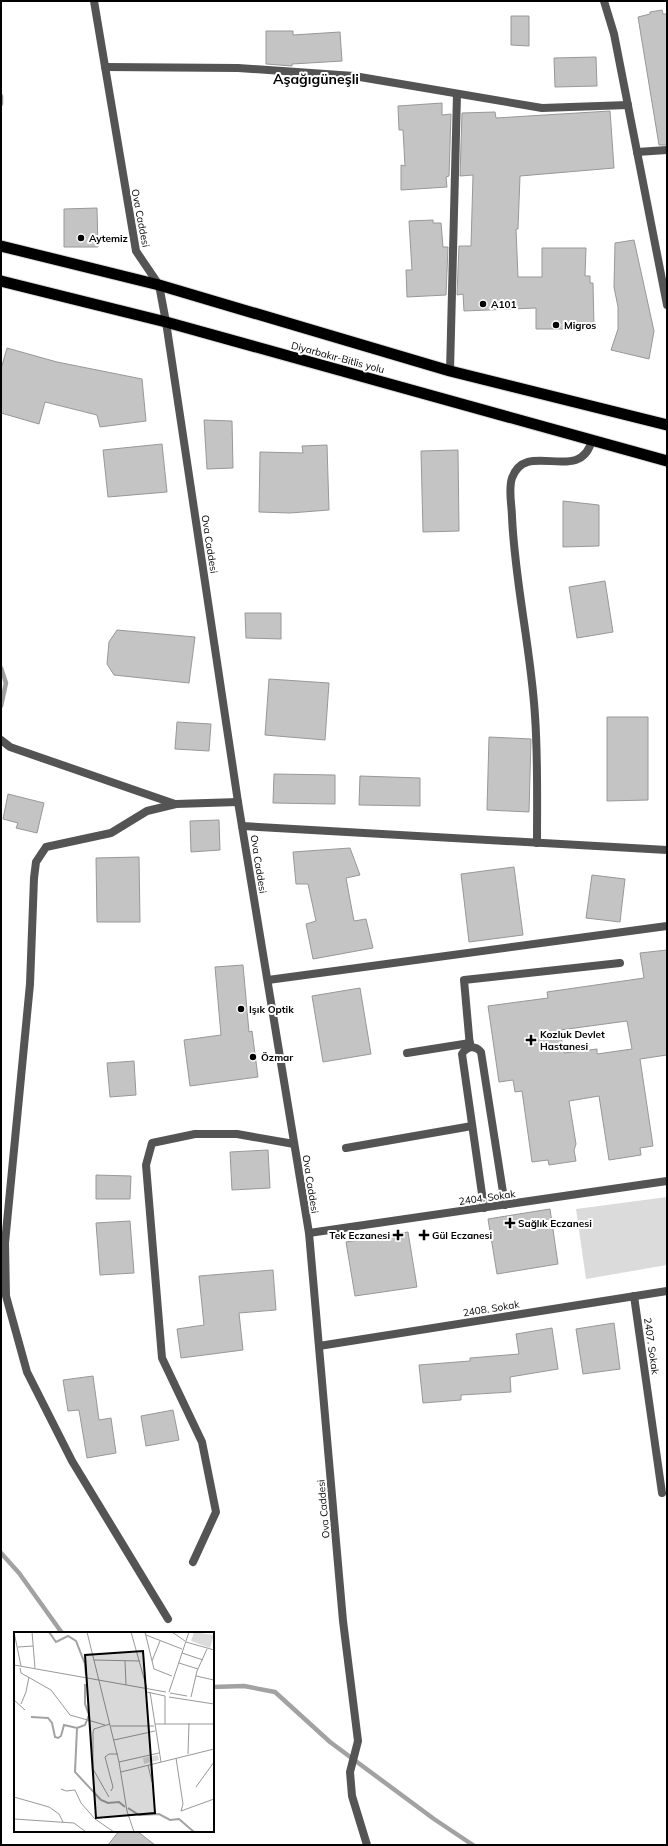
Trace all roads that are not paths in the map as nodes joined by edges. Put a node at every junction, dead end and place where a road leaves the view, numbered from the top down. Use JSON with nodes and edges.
{"nodes":[{"id":1,"x":94,"y":1,"type":"edge"},
{"id":2,"x":604,"y":1,"type":"edge"},
{"id":3,"x":105,"y":67,"type":"junction"},
{"id":4,"x":457,"y":94,"type":"junction"},
{"id":5,"x":628,"y":105,"type":"junction"},
{"id":6,"x":667,"y":150,"type":"edge"},
{"id":7,"x":637,"y":152,"type":"junction"},
{"id":8,"x":1,"y":246,"type":"edge"},
{"id":9,"x":1,"y":281,"type":"edge"},
{"id":10,"x":158,"y":285,"type":"junction"},
{"id":11,"x":667,"y":305,"type":"edge"},
{"id":12,"x":166,"y":322,"type":"junction"},
{"id":13,"x":450,"y":371,"type":"junction"},
{"id":14,"x":667,"y":425,"type":"edge"},
{"id":15,"x":592,"y":440,"type":"junction"},
{"id":16,"x":667,"y":461,"type":"edge"},
{"id":17,"x":2,"y":741,"type":"edge"},
{"id":18,"x":238,"y":802,"type":"junction"},
{"id":19,"x":176,"y":804,"type":"junction"},
{"id":20,"x":242,"y":826,"type":"junction"},
{"id":21,"x":537,"y":842,"type":"junction"},
{"id":22,"x":667,"y":850,"type":"edge"},
{"id":23,"x":667,"y":926,"type":"edge"},
{"id":24,"x":620,"y":963,"type":"dead end"},
{"id":25,"x":268,"y":980,"type":"junction"},
{"id":26,"x":470,"y":1045,"type":"junction"},
{"id":27,"x":407,"y":1053,"type":"dead end"},
{"id":28,"x":472,"y":1126,"type":"junction"},
{"id":29,"x":294,"y":1144,"type":"junction"},
{"id":30,"x":346,"y":1148,"type":"dead end"},
{"id":31,"x":667,"y":1181,"type":"edge"},
{"id":32,"x":505,"y":1205,"type":"junction"},
{"id":33,"x":484,"y":1208,"type":"junction"},
{"id":34,"x":309,"y":1233,"type":"junction"},
{"id":35,"x":667,"y":1291,"type":"edge"},
{"id":36,"x":634,"y":1296,"type":"junction"},
{"id":37,"x":319,"y":1346,"type":"junction"},
{"id":38,"x":662,"y":1493,"type":"dead end"},
{"id":39,"x":193,"y":1562,"type":"dead end"},
{"id":40,"x":168,"y":1619,"type":"dead end"},
{"id":41,"x":366,"y":1845,"type":"edge"}],
"edges":[{"from":1,"to":3,"type":"street","name":"Ova Caddesi"},
{"from":2,"to":5,"type":"street"},
{"from":3,"to":4,"type":"street"},
{"from":3,"to":10,"type":"street","name":"Ova Caddesi"},
{"from":4,"to":5,"type":"street"},
{"from":4,"to":13,"type":"street"},
{"from":5,"to":7,"type":"street"},
{"from":6,"to":7,"type":"street"},
{"from":7,"to":11,"type":"street"},
{"from":8,"to":10,"type":"highway","name":"Diyarbakır-Bitlis yolu"},
{"from":9,"to":12,"type":"highway","name":"Diyarbakır-Bitlis yolu"},
{"from":10,"to":12,"type":"street","name":"Ova Caddesi"},
{"from":10,"to":13,"type":"highway","name":"Diyarbakır-Bitlis yolu"},
{"from":12,"to":15,"type":"highway","name":"Diyarbakır-Bitlis yolu"},
{"from":12,"to":18,"type":"street","name":"Ova Caddesi"},
{"from":13,"to":14,"type":"highway","name":"Diyarbakır-Bitlis yolu"},
{"from":15,"to":16,"type":"highway","name":"Diyarbakır-Bitlis yolu"},
{"from":15,"to":21,"type":"street"},
{"from":17,"to":19,"type":"street"},
{"from":18,"to":19,"type":"street"},
{"from":18,"to":20,"type":"street","name":"Ova Caddesi"},
{"from":19,"to":40,"type":"street"},
{"from":20,"to":21,"type":"street"},
{"from":20,"to":25,"type":"street","name":"Ova Caddesi"},
{"from":21,"to":22,"type":"street"},
{"from":23,"to":25,"type":"street"},
{"from":24,"to":26,"type":"street"},
{"from":25,"to":29,"type":"street","name":"Ova Caddesi"},
{"from":26,"to":27,"type":"street"},
{"from":26,"to":28,"type":"street"},
{"from":26,"to":32,"type":"street"},
{"from":28,"to":30,"type":"street"},
{"from":28,"to":33,"type":"street"},
{"from":29,"to":34,"type":"street","name":"Ova Caddesi"},
{"from":29,"to":39,"type":"street"},
{"from":31,"to":32,"type":"street","name":"2404. Sokak"},
{"from":32,"to":33,"type":"street","name":"2404. Sokak"},
{"from":33,"to":34,"type":"street","name":"2404. Sokak"},
{"from":34,"to":37,"type":"street","name":"Ova Caddesi"},
{"from":35,"to":36,"type":"street","name":"2408. Sokak"},
{"from":36,"to":37,"type":"street","name":"2408. Sokak"},
{"from":36,"to":38,"type":"street","name":"2407. Sokak"},
{"from":37,"to":41,"type":"street","name":"Ova Caddesi"}]}
